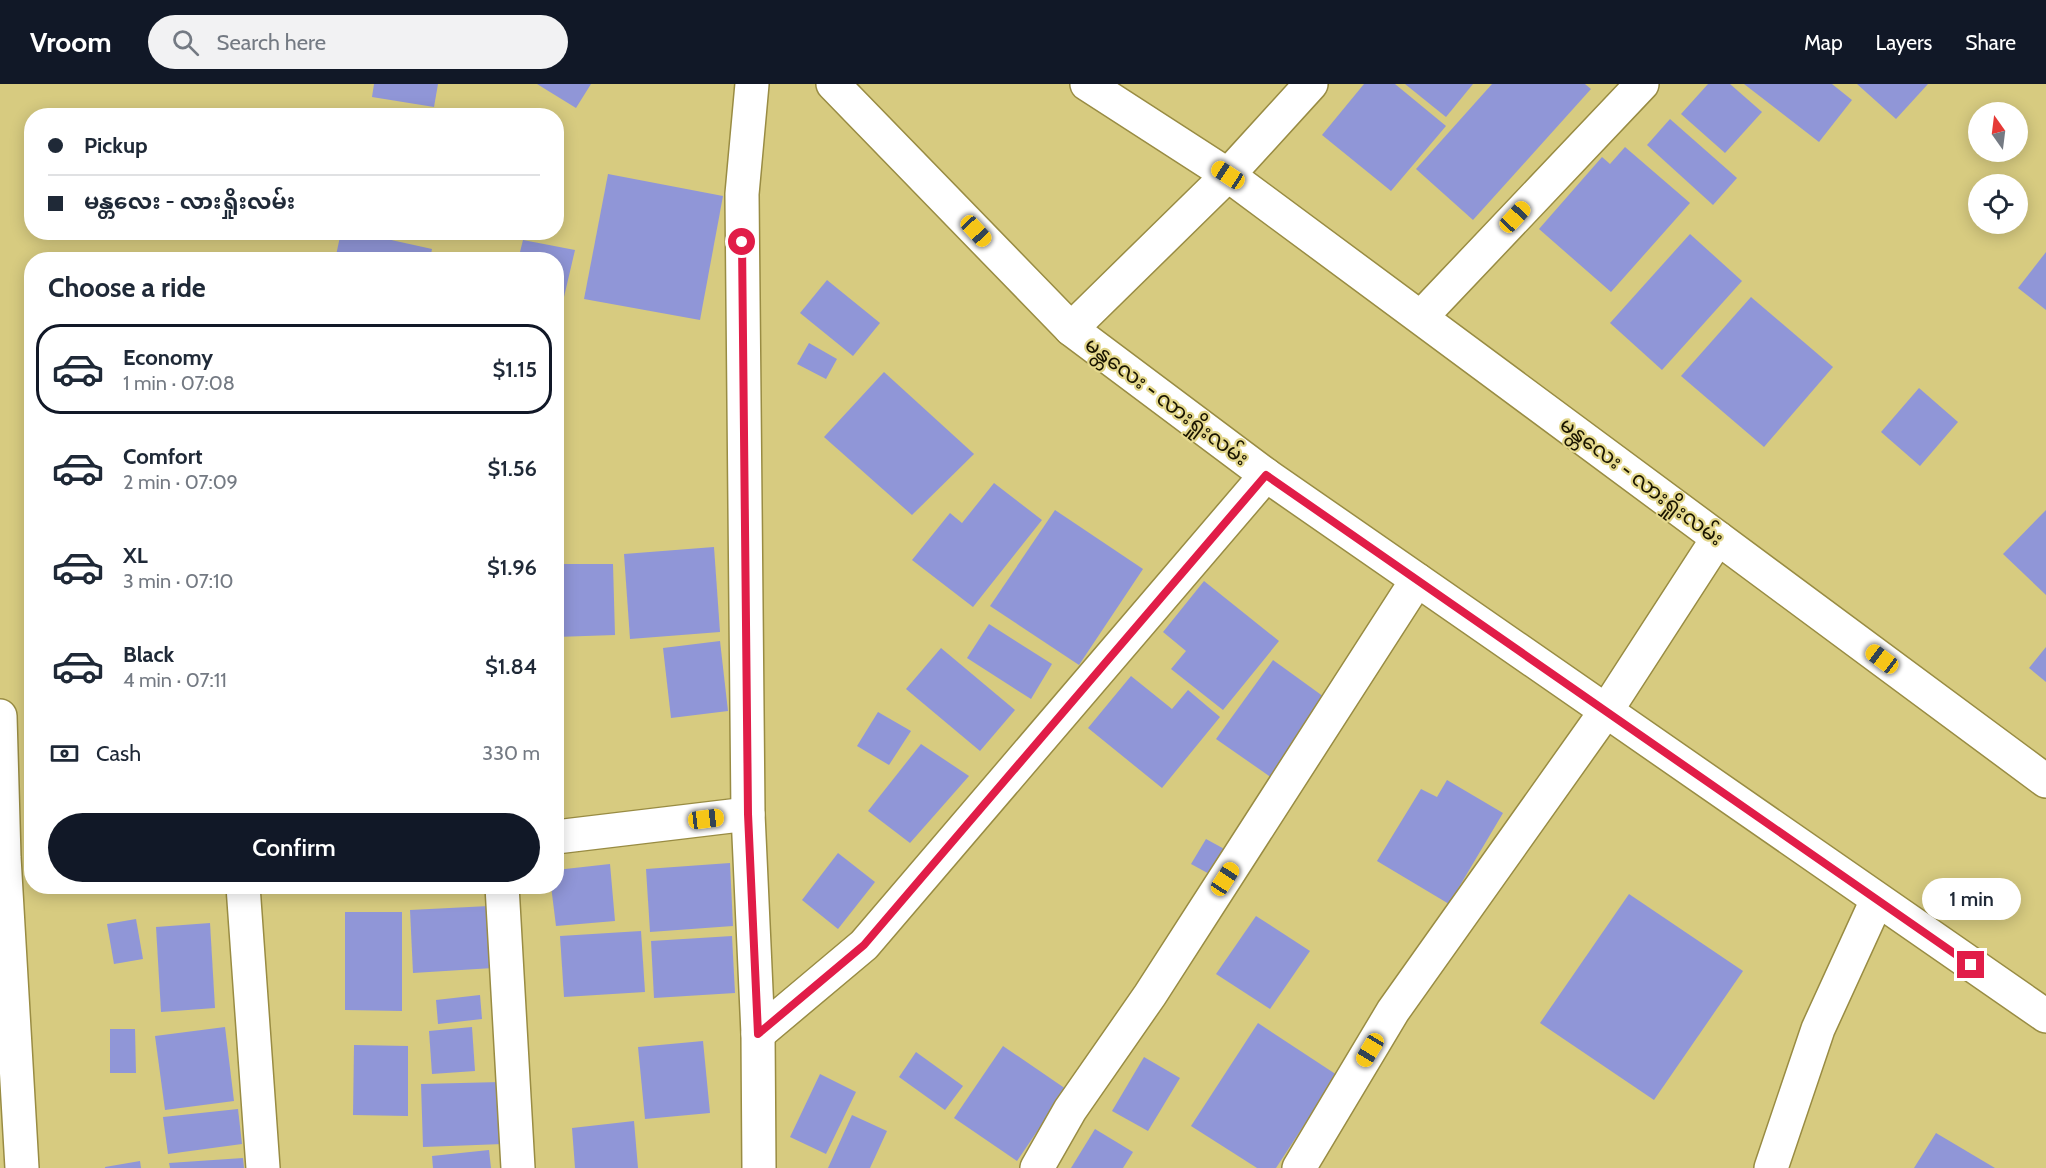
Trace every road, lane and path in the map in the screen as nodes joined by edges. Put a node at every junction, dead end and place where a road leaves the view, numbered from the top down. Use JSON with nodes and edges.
{"nodes":[{"id":1,"x":752,"y":84,"type":"edge"},
{"id":2,"x":833,"y":84,"type":"edge"},
{"id":3,"x":1087,"y":84,"type":"edge"},
{"id":4,"x":1311,"y":84,"type":"edge"},
{"id":5,"x":1642,"y":84,"type":"edge"},
{"id":6,"x":1228,"y":175,"type":"junction"},
{"id":7,"x":1421,"y":317,"type":"junction"},
{"id":8,"x":1071,"y":329,"type":"junction"},
{"id":9,"x":1266,"y":475,"type":"junction"},
{"id":10,"x":1718,"y":538,"type":"junction"},
{"id":11,"x":1417,"y":580,"type":"junction"},
{"id":12,"x":1606,"y":711,"type":"junction"},
{"id":13,"x":0,"y":716,"type":"edge"},
{"id":14,"x":2046,"y":781,"type":"edge"},
{"id":15,"x":748,"y":814,"type":"junction"},
{"id":16,"x":564,"y":836,"type":"edge"},
{"id":17,"x":12,"y":857,"type":"edge"},
{"id":18,"x":244,"y":894,"type":"edge"},
{"id":19,"x":502,"y":894,"type":"edge"},
{"id":20,"x":1877,"y":900,"type":"junction"},
{"id":21,"x":2046,"y":1016,"type":"edge"},
{"id":22,"x":758,"y":1034,"type":"junction"},
{"id":23,"x":22,"y":1168,"type":"edge"},
{"id":24,"x":263,"y":1168,"type":"edge"},
{"id":25,"x":518,"y":1168,"type":"edge"},
{"id":26,"x":759,"y":1168,"type":"edge"},
{"id":27,"x":1037,"y":1168,"type":"edge"},
{"id":28,"x":1299,"y":1168,"type":"edge"},
{"id":29,"x":1771,"y":1168,"type":"edge"}],
"edges":[{"from":1,"to":15,"type":"main road"},
{"from":2,"to":8,"type":"main road","name":"မန္တလေး - လားရှိုးလမ်း"},
{"from":3,"to":6,"type":"main road","name":"မန္တလေး - လားရှိုးလမ်း"},
{"from":4,"to":6,"type":"main road"},
{"from":5,"to":7,"type":"main road"},
{"from":6,"to":7,"type":"main road","name":"မန္တလေး - လားရှိုးလမ်း"},
{"from":6,"to":8,"type":"main road"},
{"from":7,"to":10,"type":"main road","name":"မန္တလေး - လားရှိုးလမ်း"},
{"from":8,"to":9,"type":"main road","name":"မန္တလေး - လားရှိုးလမ်း"},
{"from":9,"to":11,"type":"main road","name":"မန္တလေး - လားရှိုးလမ်း"},
{"from":9,"to":22,"type":"main road"},
{"from":10,"to":12,"type":"main road"},
{"from":10,"to":14,"type":"main road","name":"မန္တလေး - လားရှိုးလမ်း"},
{"from":11,"to":12,"type":"main road","name":"မန္တလေး - လားရှိုးလမ်း"},
{"from":11,"to":27,"type":"main road"},
{"from":12,"to":20,"type":"main road","name":"မန္တလေး - လားရှိုးလမ်း"},
{"from":12,"to":28,"type":"main road"},
{"from":13,"to":17,"type":"main road"},
{"from":15,"to":16,"type":"main road"},
{"from":15,"to":22,"type":"main road"},
{"from":17,"to":23,"type":"main road"},
{"from":18,"to":24,"type":"main road"},
{"from":19,"to":25,"type":"main road"},
{"from":20,"to":21,"type":"main road","name":"မန္တလေး - လားရှိုးလမ်း"},
{"from":20,"to":29,"type":"main road"},
{"from":22,"to":26,"type":"main road"}]}
